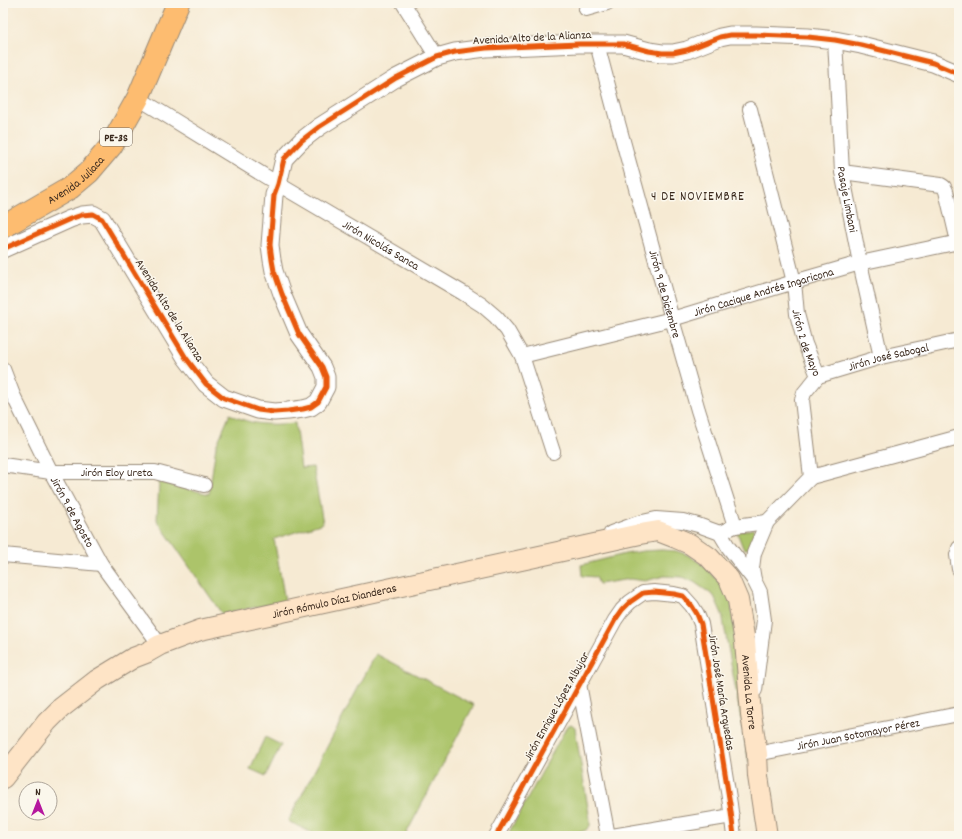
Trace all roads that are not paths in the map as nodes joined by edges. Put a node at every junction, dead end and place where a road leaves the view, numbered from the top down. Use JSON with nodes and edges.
{"nodes":[{"id":1,"x":178,"y":3,"type":"edge"},
{"id":2,"x":403,"y":3,"type":"edge"},
{"id":3,"x":607,"y":3,"type":"edge"},
{"id":4,"x":586,"y":9,"type":"dead end"},
{"id":5,"x":835,"y":40,"type":"junction"},
{"id":6,"x":597,"y":44,"type":"junction"},
{"id":7,"x":437,"y":57,"type":"junction"},
{"id":8,"x":959,"y":74,"type":"edge"},
{"id":9,"x":138,"y":98,"type":"junction"},
{"id":10,"x":750,"y":108,"type":"dead end"},
{"id":11,"x":842,"y":172,"type":"junction"},
{"id":12,"x":278,"y":184,"type":"junction"},
{"id":13,"x":3,"y":227,"type":"edge"},
{"id":14,"x":958,"y":243,"type":"edge"},
{"id":15,"x":3,"y":249,"type":"edge"},
{"id":16,"x":860,"y":263,"type":"junction"},
{"id":17,"x":794,"y":282,"type":"junction"},
{"id":18,"x":672,"y":319,"type":"junction"},
{"id":19,"x":959,"y":340,"type":"edge"},
{"id":20,"x":522,"y":356,"type":"junction"},
{"id":21,"x":881,"y":357,"type":"junction"},
{"id":22,"x":3,"y":369,"type":"edge"},
{"id":23,"x":818,"y":376,"type":"junction"},
{"id":24,"x":959,"y":437,"type":"edge"},
{"id":25,"x":553,"y":452,"type":"dead end"},
{"id":26,"x":3,"y":464,"type":"edge"},
{"id":27,"x":51,"y":472,"type":"junction"},
{"id":28,"x":811,"y":477,"type":"junction"},
{"id":29,"x":204,"y":485,"type":"dead end"},
{"id":30,"x":767,"y":522,"type":"junction"},
{"id":31,"x":735,"y":526,"type":"junction"},
{"id":32,"x":720,"y":533,"type":"junction"},
{"id":33,"x":580,"y":548,"type":"junction"},
{"id":34,"x":959,"y":548,"type":"edge"},
{"id":35,"x":3,"y":555,"type":"edge"},
{"id":36,"x":709,"y":557,"type":"joint"},
{"id":37,"x":101,"y":564,"type":"junction"},
{"id":38,"x":959,"y":569,"type":"edge"},
{"id":39,"x":754,"y":580,"type":"junction"},
{"id":40,"x":643,"y":593,"type":"joint"},
{"id":41,"x":160,"y":645,"type":"junction"},
{"id":42,"x":579,"y":684,"type":"junction"},
{"id":43,"x":751,"y":714,"type":"junction"},
{"id":44,"x":959,"y":714,"type":"edge"},
{"id":45,"x":757,"y":754,"type":"junction"},
{"id":46,"x":3,"y":778,"type":"edge"},
{"id":47,"x":732,"y":816,"type":"junction"},
{"id":48,"x":496,"y":836,"type":"edge"},
{"id":49,"x":608,"y":836,"type":"edge"},
{"id":50,"x":612,"y":836,"type":"edge"},
{"id":51,"x":734,"y":836,"type":"edge"},
{"id":52,"x":767,"y":836,"type":"edge"}],
"edges":[{"from":1,"to":9,"type":"highway","name":"Avenida Juliaca","number":"PE-3S"},
{"from":2,"to":7,"type":"street"},
{"from":3,"to":4,"type":"street"},
{"from":5,"to":6,"type":"street","name":"Avenida Alto de la Alianza"},
{"from":5,"to":8,"type":"street","name":"Avenida Alto de la Alianza"},
{"from":5,"to":11,"type":"street","name":"Pasaje Limbani"},
{"from":6,"to":7,"type":"street","name":"Avenida Alto de la Alianza"},
{"from":6,"to":18,"type":"street","name":"Jirón 9 de Diciembre"},
{"from":7,"to":12,"type":"street","name":"Avenida Alto de la Alianza"},
{"from":9,"to":12,"type":"street","name":"Jirón Nicolás Sanca"},
{"from":9,"to":13,"type":"highway","name":"Avenida Juliaca","number":"PE-3S"},
{"from":10,"to":17,"type":"street","name":"Jirón 2 de Mayo"},
{"from":11,"to":14,"type":"street"},
{"from":11,"to":16,"type":"street","name":"Pasaje Limbani"},
{"from":12,"to":15,"type":"street","name":"Avenida Alto de la Alianza"},
{"from":12,"to":20,"type":"street","name":"Jirón Nicolás Sanca"},
{"from":14,"to":16,"type":"street","name":"Jirón Cacique Andrés Ingaricona"},
{"from":16,"to":17,"type":"street","name":"Jirón Cacique Andrés Ingaricona"},
{"from":16,"to":21,"type":"street","name":"Pasaje Limbani"},
{"from":17,"to":18,"type":"street","name":"Jirón Cacique Andrés Ingaricona"},
{"from":17,"to":23,"type":"street","name":"Jirón 2 de Mayo"},
{"from":18,"to":20,"type":"street","name":"Jirón Cacique Andrés Ingaricona"},
{"from":18,"to":31,"type":"street","name":"Jirón 9 de Diciembre"},
{"from":19,"to":21,"type":"street","name":"Jirón José Sabogal"},
{"from":20,"to":25,"type":"street","name":"Jirón Nicolás Sanca"},
{"from":21,"to":23,"type":"street","name":"Jirón José Sabogal"},
{"from":22,"to":27,"type":"street","name":"Jirón 9 de Agosto"},
{"from":23,"to":28,"type":"street","name":"Jirón 2 de Mayo"},
{"from":24,"to":28,"type":"street"},
{"from":26,"to":27,"type":"street","name":"Jirón Eloy Ureta"},
{"from":27,"to":29,"type":"street","name":"Jirón Eloy Ureta"},
{"from":27,"to":37,"type":"street","name":"Jirón 9 de Agosto"},
{"from":28,"to":30,"type":"street"},
{"from":30,"to":31,"type":"street"},
{"from":30,"to":39,"type":"street"},
{"from":31,"to":32,"type":"street"},
{"from":32,"to":33,"type":"street"},
{"from":32,"to":39,"type":"street"},
{"from":33,"to":36,"type":"main road","name":"Jirón Rómulo Díaz Dianderas"},
{"from":33,"to":41,"type":"main road","name":"Jirón Rómulo Díaz Dianderas"},
{"from":34,"to":38,"type":"street"},
{"from":35,"to":37,"type":"street"},
{"from":36,"to":43,"type":"main road","name":"Avenida La Torre"},
{"from":37,"to":41,"type":"street","name":"Jirón 9 de Agosto"},
{"from":39,"to":43,"type":"street"},
{"from":40,"to":42,"type":"street","name":"Jirón Enrique López Albujar"},
{"from":40,"to":47,"type":"street","name":"Jirón José María Arguedas"},
{"from":41,"to":46,"type":"main road","name":"Jirón Rómulo Díaz Dianderas"},
{"from":42,"to":48,"type":"street","name":"Jirón Enrique López Albujar"},
{"from":42,"to":49,"type":"street"},
{"from":43,"to":45,"type":"main road","name":"Avenida La Torre"},
{"from":44,"to":45,"type":"street","name":"Jirón Juan Sotomayor Pérez"},
{"from":45,"to":52,"type":"main road","name":"Avenida La Torre"},
{"from":47,"to":50,"type":"street"},
{"from":47,"to":51,"type":"street","name":"Jirón José María Arguedas"}]}
